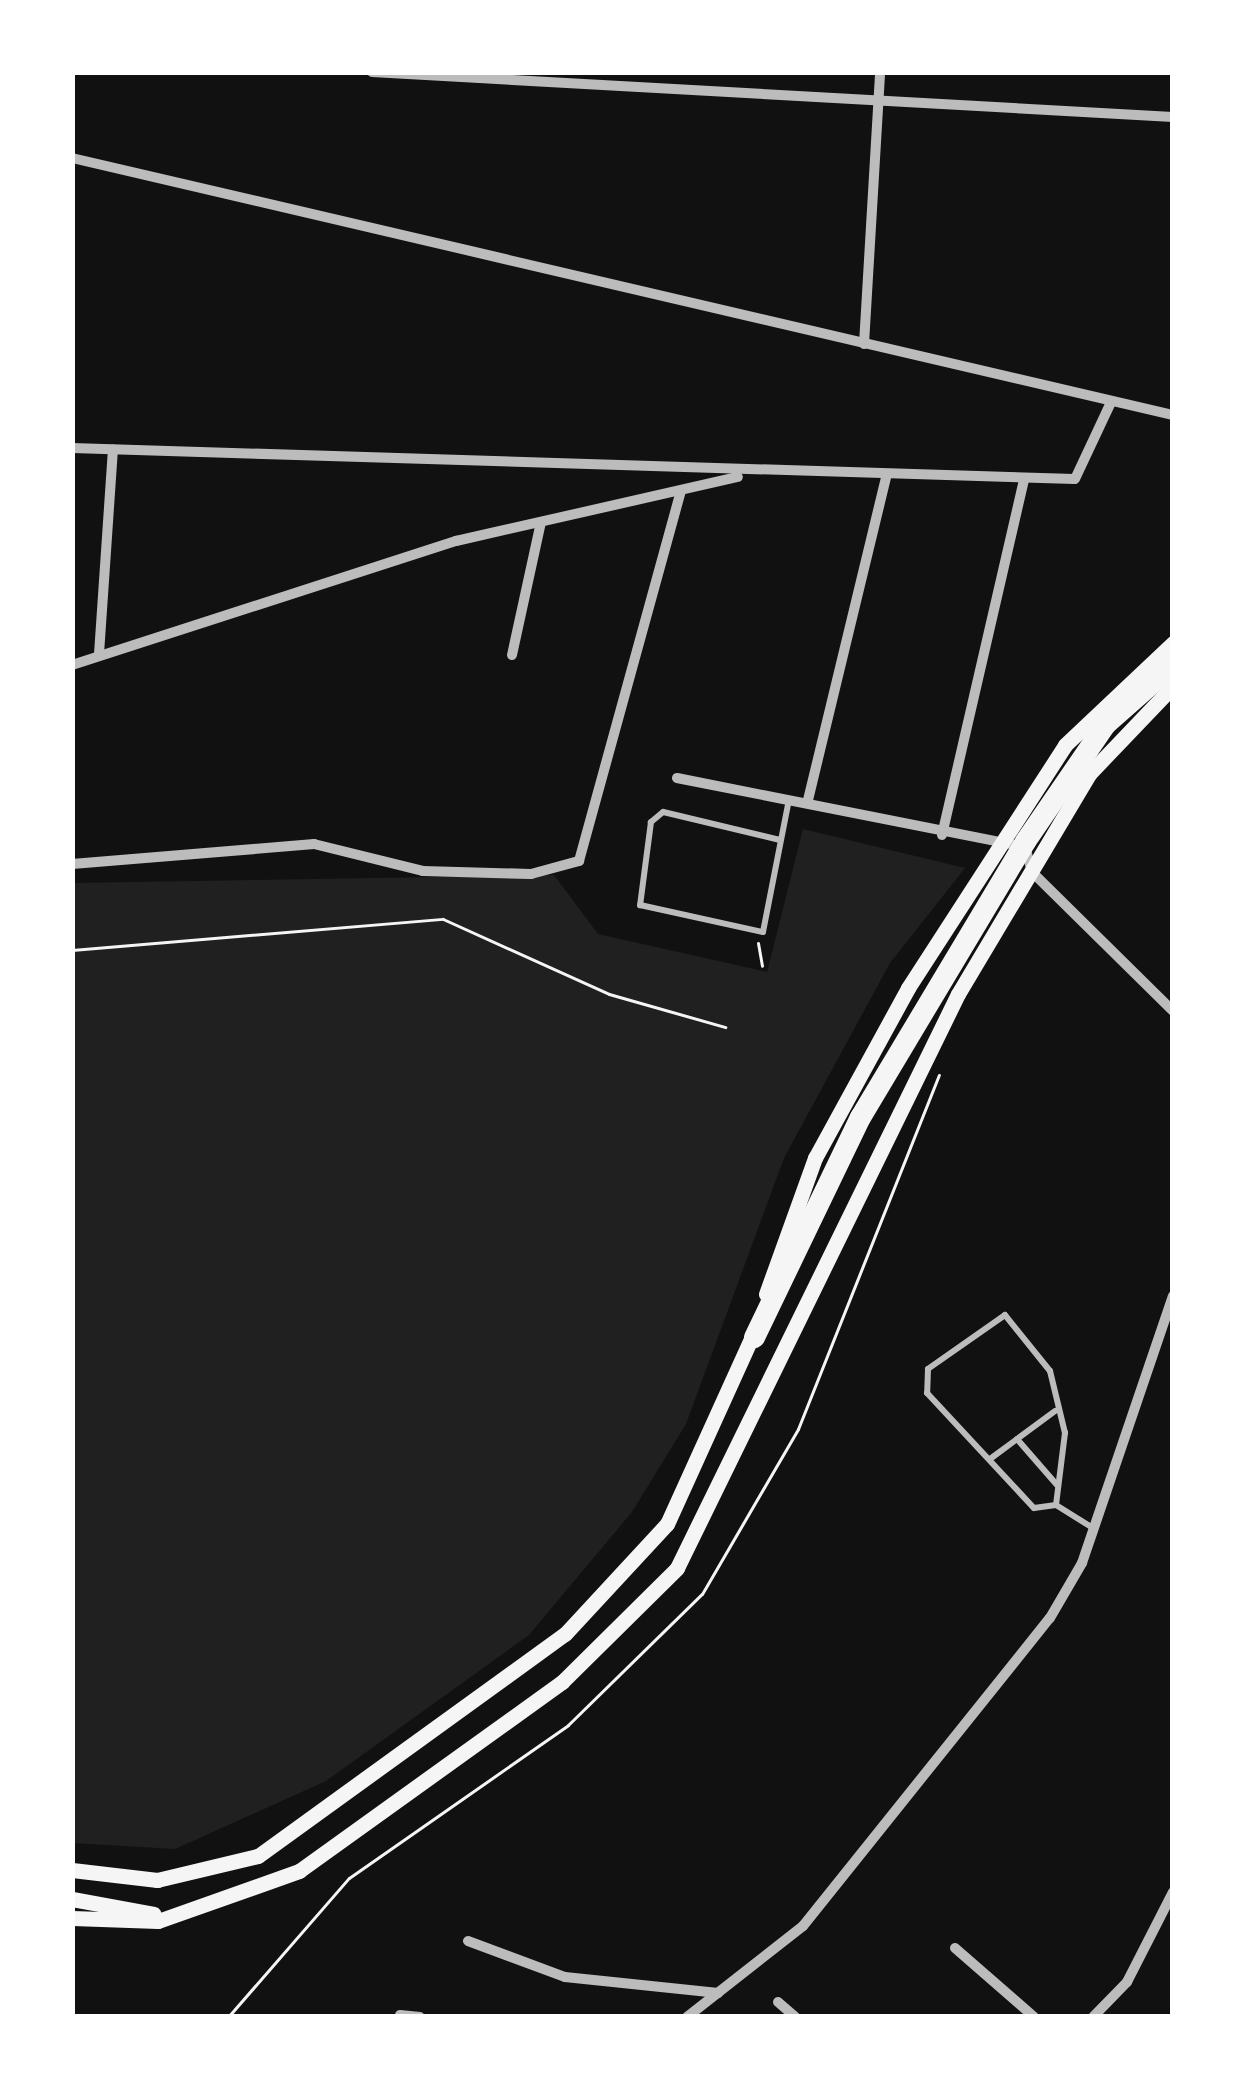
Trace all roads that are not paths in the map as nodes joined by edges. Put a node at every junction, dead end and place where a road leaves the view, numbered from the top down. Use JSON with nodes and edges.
{"nodes":[{"id":1,"x":372,"y":72,"type":"edge"},
{"id":2,"x":880,"y":72,"type":"edge"},
{"id":3,"x":879,"y":100,"type":"junction"},
{"id":4,"x":1173,"y":117,"type":"edge"},
{"id":5,"x":72,"y":158,"type":"edge"},
{"id":6,"x":864,"y":344,"type":"junction"},
{"id":7,"x":1111,"y":402,"type":"junction"},
{"id":8,"x":1173,"y":416,"type":"edge"},
{"id":9,"x":72,"y":448,"type":"edge"},
{"id":10,"x":113,"y":449,"type":"junction"},
{"id":11,"x":887,"y":474,"type":"junction"},
{"id":12,"x":746,"y":475,"type":"junction"},
{"id":13,"x":1024,"y":481,"type":"junction"},
{"id":14,"x":680,"y":494,"type":"junction"},
{"id":15,"x":541,"y":522,"type":"junction"},
{"id":16,"x":1173,"y":643,"type":"edge"},
{"id":17,"x":99,"y":654,"type":"junction"},
{"id":18,"x":512,"y":655,"type":"dead end"},
{"id":19,"x":72,"y":664,"type":"edge"},
{"id":20,"x":1173,"y":664,"type":"edge"},
{"id":21,"x":1173,"y":686,"type":"edge"},
{"id":22,"x":676,"y":778,"type":"dead end"},
{"id":23,"x":790,"y":796,"type":"junction"},
{"id":24,"x":808,"y":800,"type":"junction"},
{"id":25,"x":942,"y":835,"type":"junction"},
{"id":26,"x":780,"y":841,"type":"junction"},
{"id":27,"x":1006,"y":841,"type":"junction"},
{"id":28,"x":72,"y":864,"type":"edge"},
{"id":29,"x":989,"y":865,"type":"junction"},
{"id":30,"x":1028,"y":878,"type":"junction"},
{"id":31,"x":1173,"y":1011,"type":"edge"},
{"id":32,"x":1173,"y":1296,"type":"edge"},
{"id":33,"x":754,"y":1337,"type":"junction"},
{"id":34,"x":1055,"y":1411,"type":"junction"},
{"id":35,"x":1017,"y":1439,"type":"junction"},
{"id":36,"x":990,"y":1459,"type":"junction"},
{"id":37,"x":1057,"y":1484,"type":"junction"},
{"id":38,"x":1056,"y":1505,"type":"junction"},
{"id":39,"x":1093,"y":1528,"type":"junction"},
{"id":40,"x":72,"y":1870,"type":"edge"},
{"id":41,"x":1173,"y":1892,"type":"edge"},
{"id":42,"x":72,"y":1899,"type":"edge"},
{"id":43,"x":181,"y":1913,"type":"junction"},
{"id":44,"x":72,"y":1918,"type":"edge"},
{"id":45,"x":468,"y":1941,"type":"dead end"},
{"id":46,"x":956,"y":1948,"type":"dead end"},
{"id":47,"x":718,"y":1993,"type":"junction"},
{"id":48,"x":778,"y":2002,"type":"dead end"},
{"id":49,"x":400,"y":2015,"type":"edge"},
{"id":50,"x":420,"y":2017,"type":"edge"},
{"id":51,"x":687,"y":2017,"type":"edge"},
{"id":52,"x":795,"y":2017,"type":"edge"},
{"id":53,"x":1034,"y":2017,"type":"edge"},
{"id":54,"x":1093,"y":2017,"type":"edge"}],
"edges":[{"from":1,"to":3,"type":"street"},
{"from":2,"to":3,"type":"street"},
{"from":3,"to":4,"type":"street"},
{"from":3,"to":6,"type":"street"},
{"from":5,"to":6,"type":"street"},
{"from":6,"to":7,"type":"street"},
{"from":7,"to":8,"type":"street"},
{"from":7,"to":13,"type":"street"},
{"from":9,"to":10,"type":"street"},
{"from":10,"to":12,"type":"street"},
{"from":10,"to":17,"type":"street"},
{"from":11,"to":12,"type":"street"},
{"from":11,"to":13,"type":"street"},
{"from":11,"to":24,"type":"street"},
{"from":12,"to":14,"type":"street"},
{"from":13,"to":25,"type":"street"},
{"from":14,"to":15,"type":"street"},
{"from":14,"to":28,"type":"street"},
{"from":15,"to":17,"type":"street"},
{"from":15,"to":18,"type":"street"},
{"from":16,"to":27,"type":"main road"},
{"from":17,"to":19,"type":"street"},
{"from":20,"to":33,"type":"highway"},
{"from":21,"to":30,"type":"main road"},
{"from":22,"to":23,"type":"street"},
{"from":23,"to":24,"type":"street"},
{"from":23,"to":26,"type":"lane"},
{"from":24,"to":25,"type":"street"},
{"from":25,"to":27,"type":"street"},
{"from":26,"to":26,"type":"lane"},
{"from":27,"to":29,"type":"main road"},
{"from":27,"to":30,"type":"street"},
{"from":29,"to":30,"type":"main road"},
{"from":29,"to":33,"type":"main road"},
{"from":30,"to":31,"type":"street"},
{"from":30,"to":43,"type":"main road"},
{"from":32,"to":39,"type":"street"},
{"from":33,"to":40,"type":"main road"},
{"from":34,"to":35,"type":"lane"},
{"from":34,"to":36,"type":"lane"},
{"from":34,"to":37,"type":"lane"},
{"from":35,"to":36,"type":"lane"},
{"from":35,"to":37,"type":"lane"},
{"from":36,"to":38,"type":"lane"},
{"from":37,"to":38,"type":"lane"},
{"from":38,"to":39,"type":"lane"},
{"from":39,"to":47,"type":"street"},
{"from":41,"to":54,"type":"street"},
{"from":42,"to":43,"type":"main road"},
{"from":43,"to":44,"type":"main road"},
{"from":45,"to":47,"type":"street"},
{"from":46,"to":53,"type":"street"},
{"from":47,"to":51,"type":"street"},
{"from":48,"to":52,"type":"street"},
{"from":49,"to":50,"type":"street"}]}
